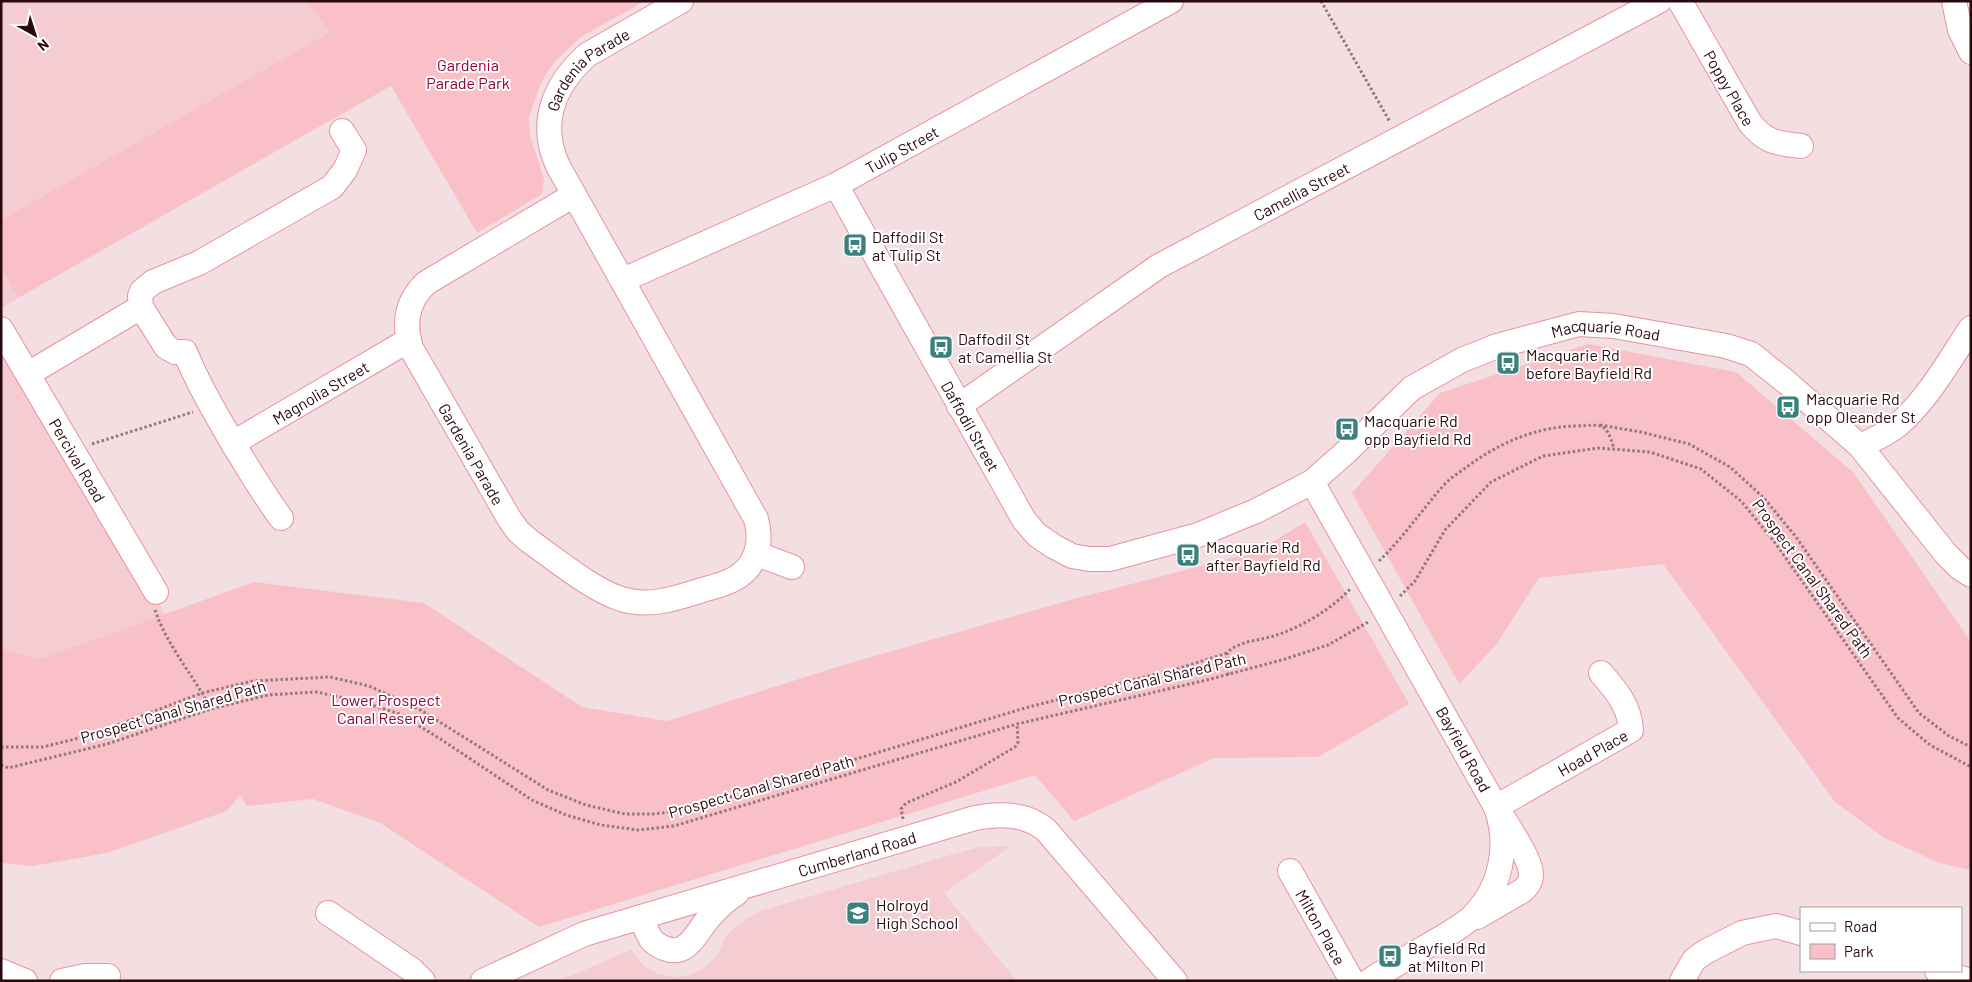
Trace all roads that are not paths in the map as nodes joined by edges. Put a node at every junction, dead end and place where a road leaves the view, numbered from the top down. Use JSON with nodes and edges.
{"nodes":[{"id":1,"x":681,"y":1,"type":"edge"},
{"id":2,"x":1171,"y":1,"type":"edge"},
{"id":3,"x":1659,"y":1,"type":"edge"},
{"id":4,"x":1680,"y":1,"type":"edge"},
{"id":5,"x":1954,"y":1,"type":"edge"},
{"id":6,"x":1971,"y":52,"type":"edge"},
{"id":7,"x":342,"y":131,"type":"dead end"},
{"id":8,"x":1801,"y":146,"type":"dead end"},
{"id":9,"x":836,"y":185,"type":"junction"},
{"id":10,"x":574,"y":196,"type":"junction"},
{"id":11,"x":623,"y":280,"type":"junction"},
{"id":12,"x":141,"y":306,"type":"junction"},
{"id":13,"x":1,"y":328,"type":"edge"},
{"id":14,"x":1971,"y":328,"type":"edge"},
{"id":15,"x":409,"y":340,"type":"junction"},
{"id":16,"x":28,"y":374,"type":"junction"},
{"id":17,"x":959,"y":406,"type":"junction"},
{"id":18,"x":233,"y":443,"type":"junction"},
{"id":19,"x":1860,"y":446,"type":"junction"},
{"id":20,"x":1312,"y":482,"type":"junction"},
{"id":21,"x":281,"y":518,"type":"dead end"},
{"id":22,"x":756,"y":554,"type":"junction"},
{"id":23,"x":1089,"y":559,"type":"joint"},
{"id":24,"x":792,"y":567,"type":"dead end"},
{"id":25,"x":1971,"y":575,"type":"edge"},
{"id":26,"x":156,"y":592,"type":"road end"},
{"id":27,"x":1601,"y":673,"type":"dead end"},
{"id":28,"x":1496,"y":806,"type":"junction"},
{"id":29,"x":1290,"y":871,"type":"dead end"},
{"id":30,"x":750,"y":886,"type":"junction"},
{"id":31,"x":328,"y":913,"type":"dead end"},
{"id":32,"x":641,"y":918,"type":"junction"},
{"id":33,"x":1456,"y":929,"type":"junction"},
{"id":34,"x":1800,"y":933,"type":"edge"},
{"id":35,"x":1,"y":971,"type":"edge"},
{"id":36,"x":1940,"y":972,"type":"edge"},
{"id":37,"x":108,"y":976,"type":"dead end"},
{"id":38,"x":25,"y":981,"type":"edge"},
{"id":39,"x":62,"y":981,"type":"edge"},
{"id":40,"x":422,"y":981,"type":"edge"},
{"id":41,"x":483,"y":981,"type":"edge"},
{"id":42,"x":1175,"y":981,"type":"edge"},
{"id":43,"x":1352,"y":981,"type":"edge"},
{"id":44,"x":1368,"y":981,"type":"edge"},
{"id":45,"x":1682,"y":981,"type":"edge"},
{"id":46,"x":1971,"y":981,"type":"edge"}],
"edges":[{"from":1,"to":10,"type":"street","name":"Gardenia Parade"},
{"from":2,"to":9,"type":"street","name":"Tulip Street"},
{"from":3,"to":17,"type":"street","name":"Camellia Street"},
{"from":4,"to":8,"type":"street","name":"Poppy Place"},
{"from":5,"to":6,"type":"street"},
{"from":7,"to":12,"type":"street"},
{"from":9,"to":11,"type":"street","name":"Tulip Street"},
{"from":9,"to":17,"type":"street","name":"Daffodil Street"},
{"from":10,"to":11,"type":"street","name":"Gardenia Parade"},
{"from":10,"to":15,"type":"street","name":"Gardenia Parade"},
{"from":11,"to":22,"type":"street","name":"Gardenia Parade"},
{"from":12,"to":16,"type":"street"},
{"from":12,"to":18,"type":"street"},
{"from":13,"to":16,"type":"street","name":"Percival Road"},
{"from":14,"to":19,"type":"street"},
{"from":15,"to":18,"type":"street","name":"Magnolia Street"},
{"from":15,"to":22,"type":"street","name":"Gardenia Parade"},
{"from":16,"to":26,"type":"street","name":"Percival Road"},
{"from":17,"to":23,"type":"street","name":"Daffodil Street"},
{"from":18,"to":21,"type":"street"},
{"from":19,"to":20,"type":"street","name":"Macquarie Road"},
{"from":19,"to":25,"type":"street","name":"Macquarie Road"},
{"from":20,"to":23,"type":"street","name":"Macquarie Road"},
{"from":20,"to":28,"type":"street","name":"Bayfield Road","bridge":true},
{"from":22,"to":24,"type":"street"},
{"from":27,"to":28,"type":"street","name":"Hoad Place"},
{"from":28,"to":33,"type":"street","name":"Bayfield Road"},
{"from":28,"to":33,"type":"street"},
{"from":29,"to":43,"type":"street","name":"Milton Place"},
{"from":30,"to":32,"type":"street","name":"Cumberland Road"},
{"from":30,"to":32,"type":"street"},
{"from":30,"to":42,"type":"street","name":"Cumberland Road"},
{"from":31,"to":40,"type":"street"},
{"from":32,"to":41,"type":"street","name":"Cumberland Road"},
{"from":33,"to":44,"type":"street","name":"Bayfield Road"},
{"from":34,"to":45,"type":"street"},
{"from":35,"to":38,"type":"street"},
{"from":36,"to":46,"type":"street"},
{"from":37,"to":39,"type":"street"}]}
